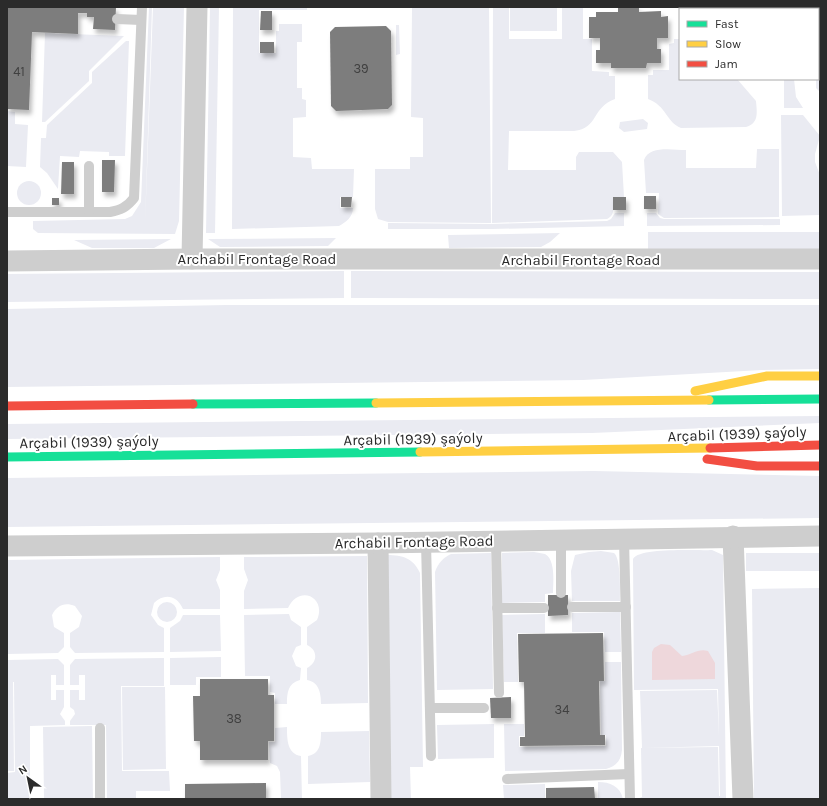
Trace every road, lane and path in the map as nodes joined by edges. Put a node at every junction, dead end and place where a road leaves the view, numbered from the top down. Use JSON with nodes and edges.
{"nodes":[{"id":1,"x":142,"y":7,"type":"edge"},
{"id":2,"x":196,"y":7,"type":"edge"},
{"id":3,"x":117,"y":19,"type":"dead end"},
{"id":4,"x":141,"y":20,"type":"junction"},
{"id":5,"x":89,"y":166,"type":"dead end"},
{"id":6,"x":7,"y":212,"type":"edge"},
{"id":7,"x":89,"y":212,"type":"junction"},
{"id":8,"x":192,"y":259,"type":"junction"},
{"id":9,"x":820,"y":259,"type":"edge"},
{"id":10,"x":7,"y":261,"type":"edge"},
{"id":11,"x":820,"y":376,"type":"edge"},
{"id":12,"x":820,"y":399,"type":"edge"},
{"id":13,"x":638,"y":402,"type":"junction"},
{"id":14,"x":7,"y":406,"type":"edge"},
{"id":15,"x":820,"y":446,"type":"edge"},
{"id":16,"x":647,"y":450,"type":"junction"},
{"id":17,"x":7,"y":457,"type":"edge"},
{"id":18,"x":820,"y":466,"type":"edge"},
{"id":19,"x":733,"y":536,"type":"junction"},
{"id":20,"x":820,"y":536,"type":"edge"},
{"id":21,"x":624,"y":538,"type":"junction"},
{"id":22,"x":561,"y":540,"type":"junction"},
{"id":23,"x":496,"y":541,"type":"junction"},
{"id":24,"x":426,"y":542,"type":"junction"},
{"id":25,"x":378,"y":543,"type":"junction"},
{"id":26,"x":7,"y":546,"type":"edge"},
{"id":27,"x":561,"y":593,"type":"dead end"},
{"id":28,"x":626,"y":607,"type":"junction"},
{"id":29,"x":497,"y":608,"type":"junction"},
{"id":30,"x":544,"y":608,"type":"dead end"},
{"id":31,"x":572,"y":608,"type":"dead end"},
{"id":32,"x":499,"y":693,"type":"dead end"},
{"id":33,"x":430,"y":708,"type":"junction"},
{"id":34,"x":484,"y":708,"type":"dead end"},
{"id":35,"x":100,"y":728,"type":"dead end"},
{"id":36,"x":431,"y":756,"type":"dead end"},
{"id":37,"x":629,"y":774,"type":"junction"},
{"id":38,"x":507,"y":779,"type":"dead end"},
{"id":39,"x":100,"y":799,"type":"edge"},
{"id":40,"x":381,"y":799,"type":"edge"},
{"id":41,"x":630,"y":799,"type":"edge"},
{"id":42,"x":743,"y":799,"type":"edge"}],
"edges":[{"from":1,"to":4,"type":"lane"},
{"from":2,"to":8,"type":"street"},
{"from":3,"to":4,"type":"lane"},
{"from":4,"to":7,"type":"lane"},
{"from":5,"to":7,"type":"lane"},
{"from":6,"to":7,"type":"lane"},
{"from":8,"to":9,"type":"street","name":"Archabil Frontage Road"},
{"from":8,"to":10,"type":"street","name":"Archabil Frontage Road"},
{"from":11,"to":13,"type":"main road"},
{"from":12,"to":13,"type":"main road"},
{"from":13,"to":14,"type":"main road"},
{"from":15,"to":16,"type":"main road","name":"Arçabil (1939) şaýoly"},
{"from":16,"to":17,"type":"main road","name":"Arçabil (1939) şaýoly"},
{"from":16,"to":18,"type":"main road"},
{"from":19,"to":20,"type":"street","name":"Archabil Frontage Road"},
{"from":19,"to":21,"type":"street","name":"Archabil Frontage Road"},
{"from":19,"to":42,"type":"street"},
{"from":21,"to":22,"type":"street","name":"Archabil Frontage Road"},
{"from":21,"to":28,"type":"lane"},
{"from":22,"to":23,"type":"street","name":"Archabil Frontage Road"},
{"from":22,"to":27,"type":"lane"},
{"from":23,"to":24,"type":"street","name":"Archabil Frontage Road"},
{"from":23,"to":29,"type":"lane"},
{"from":24,"to":25,"type":"street","name":"Archabil Frontage Road"},
{"from":24,"to":33,"type":"lane"},
{"from":25,"to":26,"type":"street","name":"Archabil Frontage Road"},
{"from":25,"to":40,"type":"street"},
{"from":28,"to":31,"type":"lane"},
{"from":28,"to":37,"type":"lane"},
{"from":29,"to":30,"type":"lane"},
{"from":29,"to":32,"type":"lane"},
{"from":33,"to":34,"type":"lane"},
{"from":33,"to":36,"type":"lane"},
{"from":35,"to":39,"type":"lane"},
{"from":37,"to":38,"type":"lane"},
{"from":37,"to":41,"type":"lane"}]}
